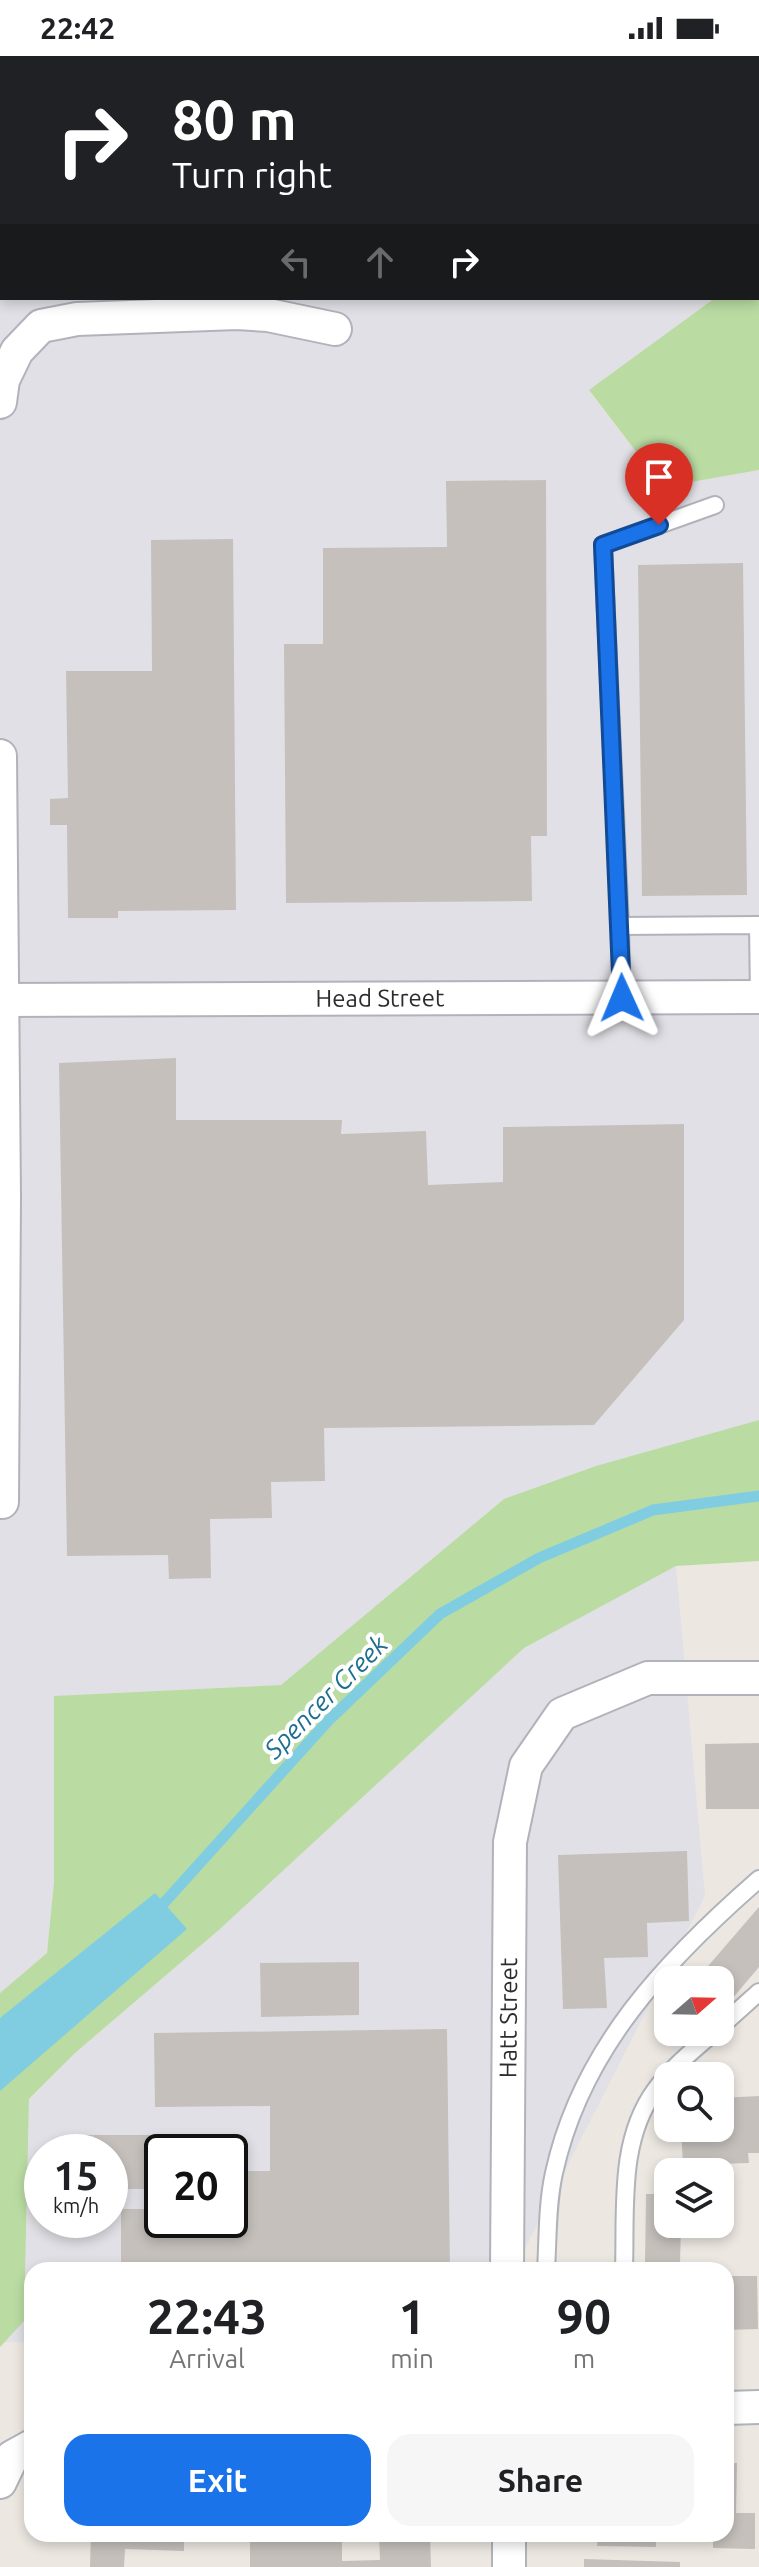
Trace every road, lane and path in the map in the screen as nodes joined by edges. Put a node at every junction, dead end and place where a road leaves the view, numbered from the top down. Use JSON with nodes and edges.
{"nodes":[{"id":1,"x":335,"y":329,"type":"dead end"},
{"id":2,"x":0,"y":402,"type":"edge"},
{"id":3,"x":715,"y":505,"type":"dead end"},
{"id":4,"x":0,"y":756,"type":"edge"},
{"id":5,"x":620,"y":926,"type":"junction"},
{"id":6,"x":759,"y":997,"type":"edge"},
{"id":7,"x":622,"y":998,"type":"junction"},
{"id":8,"x":1,"y":1000,"type":"edge"},
{"id":9,"x":2,"y":1502,"type":"dead end"},
{"id":10,"x":759,"y":1678,"type":"edge"},
{"id":11,"x":759,"y":1879,"type":"edge"},
{"id":12,"x":759,"y":1992,"type":"edge"},
{"id":13,"x":734,"y":2014,"type":"edge"},
{"id":14,"x":699,"y":2046,"type":"edge"},
{"id":15,"x":507,"y":2262,"type":"edge"},
{"id":16,"x":547,"y":2262,"type":"edge"},
{"id":17,"x":624,"y":2262,"type":"edge"},
{"id":18,"x":759,"y":2407,"type":"edge"},
{"id":19,"x":734,"y":2408,"type":"edge"},
{"id":20,"x":509,"y":2542,"type":"edge"},
{"id":21,"x":509,"y":2567,"type":"edge"}],
"edges":[{"from":1,"to":2,"type":"street"},
{"from":3,"to":5,"type":"lane"},
{"from":4,"to":8,"type":"street"},
{"from":5,"to":6,"type":"lane"},
{"from":5,"to":7,"type":"lane"},
{"from":6,"to":7,"type":"street","name":"Head Street"},
{"from":7,"to":8,"type":"street","name":"Head Street"},
{"from":8,"to":9,"type":"street"},
{"from":10,"to":15,"type":"street","name":"Hatt Street"},
{"from":11,"to":16,"type":"lane"},
{"from":12,"to":13,"type":"lane"},
{"from":14,"to":17,"type":"lane"},
{"from":18,"to":19,"type":"street"},
{"from":20,"to":21,"type":"street"}]}
